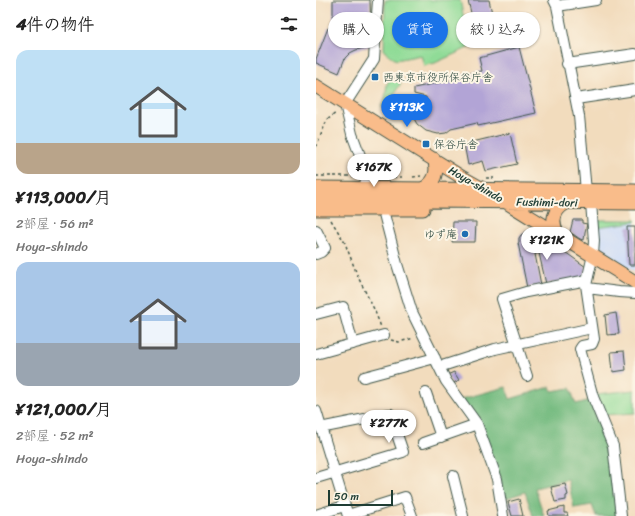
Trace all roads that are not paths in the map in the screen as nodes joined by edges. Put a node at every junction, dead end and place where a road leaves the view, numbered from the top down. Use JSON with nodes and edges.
{"nodes":[{"id":1,"x":378,"y":0,"type":"edge"},
{"id":2,"x":596,"y":0,"type":"edge"},
{"id":3,"x":555,"y":3,"type":"edge"},
{"id":4,"x":635,"y":54,"type":"edge"},
{"id":5,"x":567,"y":64,"type":"junction"},
{"id":6,"x":316,"y":86,"type":"edge"},
{"id":7,"x":635,"y":90,"type":"edge"},
{"id":8,"x":576,"y":99,"type":"junction"},
{"id":9,"x":345,"y":104,"type":"junction"},
{"id":10,"x":434,"y":159,"type":"junction"},
{"id":11,"x":366,"y":182,"type":"junction"},
{"id":12,"x":316,"y":188,"type":"edge"},
{"id":13,"x":422,"y":189,"type":"junction"},
{"id":14,"x":486,"y":190,"type":"junction"},
{"id":15,"x":586,"y":191,"type":"junction"},
{"id":16,"x":635,"y":191,"type":"edge"},
{"id":17,"x":316,"y":200,"type":"edge"},
{"id":18,"x":432,"y":201,"type":"junction"},
{"id":19,"x":506,"y":202,"type":"junction"},
{"id":20,"x":566,"y":203,"type":"junction"},
{"id":21,"x":591,"y":203,"type":"junction"},
{"id":22,"x":635,"y":203,"type":"edge"},
{"id":23,"x":316,"y":209,"type":"edge"},
{"id":24,"x":383,"y":210,"type":"junction"},
{"id":25,"x":316,"y":230,"type":"edge"},
{"id":26,"x":556,"y":233,"type":"junction"},
{"id":27,"x":316,"y":254,"type":"edge"},
{"id":28,"x":593,"y":255,"type":"junction"},
{"id":29,"x":635,"y":282,"type":"edge"},
{"id":30,"x":587,"y":284,"type":"junction"},
{"id":31,"x":635,"y":293,"type":"edge"},
{"id":32,"x":316,"y":314,"type":"edge"},
{"id":33,"x":592,"y":328,"type":"junction"},
{"id":34,"x":384,"y":336,"type":"road end"},
{"id":35,"x":353,"y":344,"type":"junction"},
{"id":36,"x":516,"y":344,"type":"junction"},
{"id":37,"x":316,"y":354,"type":"edge"},
{"id":38,"x":435,"y":358,"type":"junction"},
{"id":39,"x":439,"y":367,"type":"junction"},
{"id":40,"x":364,"y":376,"type":"dead end"},
{"id":41,"x":527,"y":376,"type":"dead end"},
{"id":42,"x":426,"y":393,"type":"dead end"},
{"id":43,"x":317,"y":420,"type":"edge"},
{"id":44,"x":477,"y":424,"type":"junction"},
{"id":45,"x":441,"y":437,"type":"junction"},
{"id":46,"x":423,"y":443,"type":"dead end"},
{"id":47,"x":334,"y":473,"type":"junction"},
{"id":48,"x":453,"y":476,"type":"dead end"},
{"id":49,"x":316,"y":478,"type":"edge"},
{"id":50,"x":346,"y":512,"type":"edge"},
{"id":51,"x":316,"y":515,"type":"edge"},
{"id":52,"x":412,"y":516,"type":"edge"},
{"id":53,"x":463,"y":516,"type":"edge"},
{"id":54,"x":503,"y":516,"type":"edge"},
{"id":55,"x":621,"y":516,"type":"edge"}],
"edges":[{"from":1,"to":9,"type":"street"},
{"from":2,"to":3,"type":"street"},
{"from":3,"to":5,"type":"street"},
{"from":4,"to":5,"type":"street"},
{"from":5,"to":8,"type":"street"},
{"from":6,"to":9,"type":"main road","name":"Hoya-shindo"},
{"from":7,"to":8,"type":"street"},
{"from":8,"to":15,"type":"street"},
{"from":9,"to":10,"type":"main road","name":"Hoya-shindo"},
{"from":9,"to":11,"type":"street"},
{"from":10,"to":13,"type":"main road"},
{"from":10,"to":14,"type":"main road","name":"Hoya-shindo"},
{"from":11,"to":12,"type":"main road","name":"Fushimi-dori"},
{"from":11,"to":13,"type":"main road","name":"Fushimi-dori"},
{"from":13,"to":14,"type":"main road","name":"Fushimi-dori"},
{"from":14,"to":15,"type":"main road","name":"Fushimi-dori"},
{"from":14,"to":19,"type":"main road","name":"Hoya-shindo"},
{"from":15,"to":16,"type":"main road","name":"Fushimi-dori"},
{"from":17,"to":18,"type":"main road","name":"Fushimi-dori"},
{"from":18,"to":19,"type":"main road","name":"Fushimi-dori"},
{"from":18,"to":24,"type":"main road"},
{"from":19,"to":20,"type":"main road","name":"Fushimi-dori"},
{"from":19,"to":26,"type":"main road","name":"Hoya-shindo"},
{"from":20,"to":21,"type":"main road","name":"Fushimi-dori"},
{"from":20,"to":26,"type":"main road"},
{"from":21,"to":22,"type":"main road","name":"Fushimi-dori"},
{"from":21,"to":28,"type":"street"},
{"from":23,"to":24,"type":"main road"},
{"from":24,"to":38,"type":"street"},
{"from":25,"to":27,"type":"street"},
{"from":26,"to":28,"type":"main road","name":"Hoya-shindo"},
{"from":28,"to":29,"type":"main road","name":"Hoya-shindo"},
{"from":28,"to":30,"type":"street"},
{"from":30,"to":31,"type":"street"},
{"from":30,"to":33,"type":"street"},
{"from":30,"to":36,"type":"street"},
{"from":32,"to":35,"type":"street"},
{"from":33,"to":36,"type":"street"},
{"from":33,"to":55,"type":"street"},
{"from":34,"to":35,"type":"street"},
{"from":35,"to":37,"type":"street"},
{"from":36,"to":39,"type":"street"},
{"from":36,"to":41,"type":"street"},
{"from":38,"to":39,"type":"street"},
{"from":38,"to":40,"type":"street"},
{"from":39,"to":44,"type":"street"},
{"from":42,"to":45,"type":"street"},
{"from":43,"to":47,"type":"street"},
{"from":43,"to":47,"type":"street"},
{"from":44,"to":45,"type":"street"},
{"from":44,"to":54,"type":"street"},
{"from":45,"to":46,"type":"street"},
{"from":47,"to":49,"type":"street"},
{"from":47,"to":50,"type":"street"},
{"from":48,"to":53,"type":"street"},
{"from":50,"to":51,"type":"street"},
{"from":50,"to":52,"type":"street"}]}
